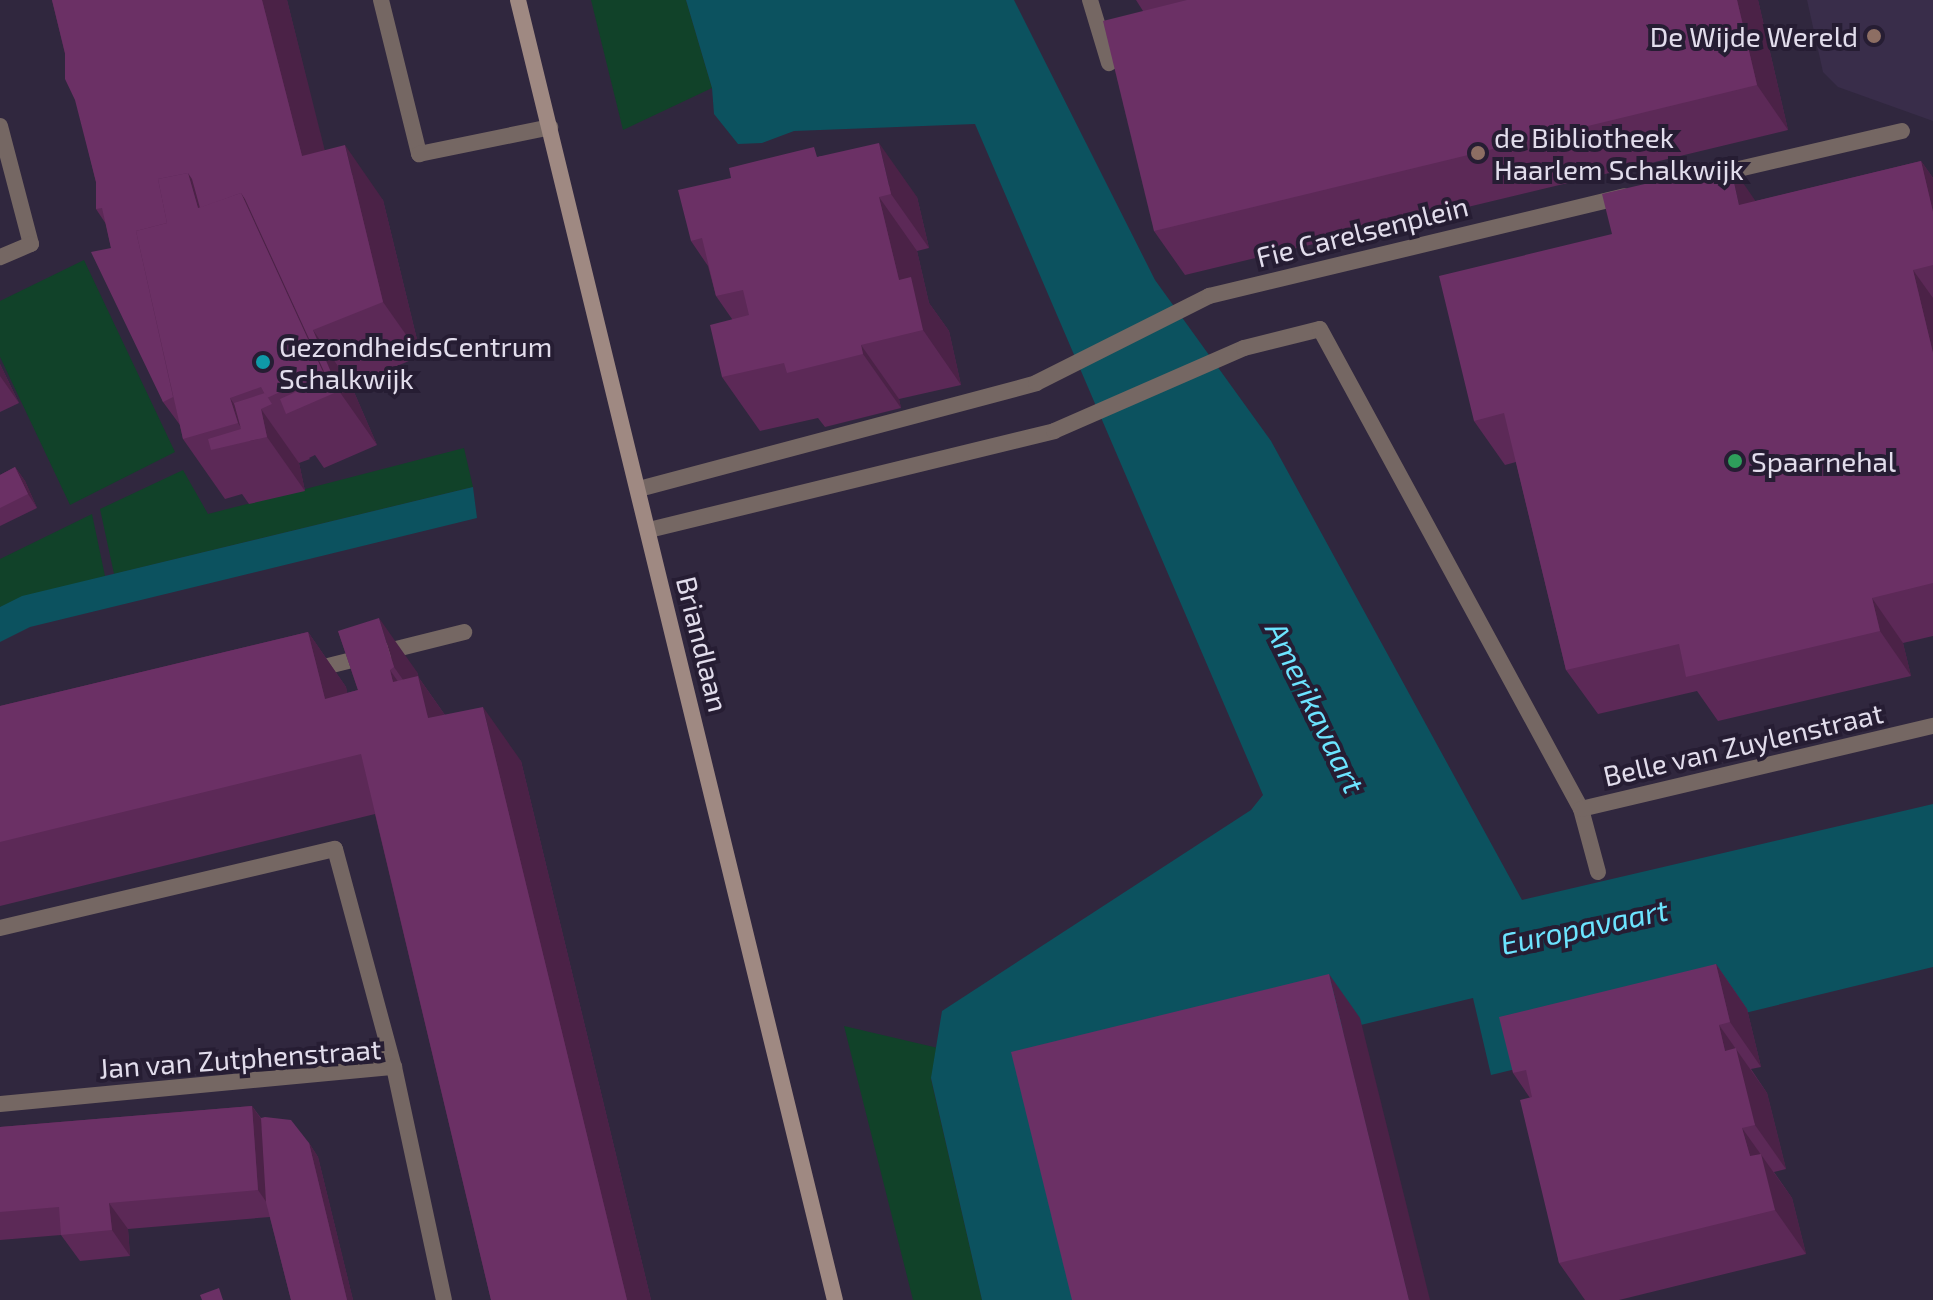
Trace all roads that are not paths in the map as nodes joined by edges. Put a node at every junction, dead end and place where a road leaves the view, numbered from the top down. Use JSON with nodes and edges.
{"nodes":[{"id":1,"x":381,"y":0,"type":"edge"},
{"id":2,"x":518,"y":0,"type":"edge"},
{"id":3,"x":1090,"y":0,"type":"edge"},
{"id":4,"x":1109,"y":63,"type":"edge"},
{"id":5,"x":0,"y":126,"type":"edge"},
{"id":6,"x":550,"y":127,"type":"junction"},
{"id":7,"x":1902,"y":131,"type":"dead end"},
{"id":8,"x":1700,"y":178,"type":"edge"},
{"id":9,"x":1638,"y":192,"type":"edge"},
{"id":10,"x":0,"y":257,"type":"edge"},
{"id":11,"x":639,"y":489,"type":"junction"},
{"id":12,"x":649,"y":530,"type":"junction"},
{"id":13,"x":464,"y":632,"type":"dead end"},
{"id":14,"x":294,"y":674,"type":"edge"},
{"id":15,"x":1933,"y":726,"type":"edge"},
{"id":16,"x":1581,"y":809,"type":"junction"},
{"id":17,"x":1598,"y":872,"type":"dead end"},
{"id":18,"x":0,"y":928,"type":"edge"},
{"id":19,"x":394,"y":1067,"type":"junction"},
{"id":20,"x":0,"y":1104,"type":"edge"},
{"id":21,"x":444,"y":1300,"type":"edge"},
{"id":22,"x":835,"y":1300,"type":"edge"}],
"edges":[{"from":1,"to":6,"type":"street"},
{"from":2,"to":6,"type":"street","name":"Briandlaan"},
{"from":3,"to":4,"type":"street"},
{"from":5,"to":10,"type":"street"},
{"from":6,"to":11,"type":"street","name":"Briandlaan"},
{"from":7,"to":8,"type":"street"},
{"from":9,"to":11,"type":"street","name":"Fie Carelsenplein"},
{"from":11,"to":12,"type":"street","name":"Briandlaan"},
{"from":12,"to":16,"type":"street"},
{"from":12,"to":22,"type":"street","name":"Briandlaan"},
{"from":13,"to":14,"type":"street"},
{"from":15,"to":16,"type":"street","name":"Belle van Zuylenstraat"},
{"from":16,"to":17,"type":"street","name":"Belle van Zuylenstraat"},
{"from":18,"to":19,"type":"street"},
{"from":19,"to":20,"type":"street","name":"Jan van Zutphenstraat"},
{"from":19,"to":21,"type":"street","name":"Jan van Zutphenstraat"}]}
